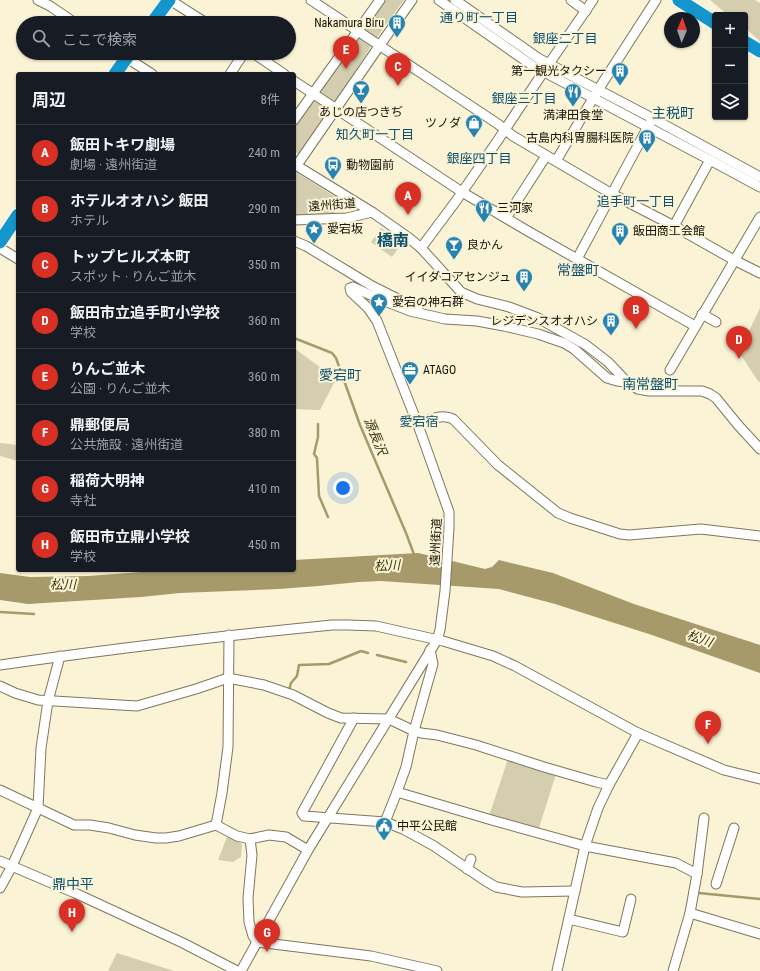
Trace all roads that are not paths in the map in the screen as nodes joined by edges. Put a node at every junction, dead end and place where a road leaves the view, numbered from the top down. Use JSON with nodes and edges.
{"nodes":[{"id":1,"x":38,"y":0,"type":"edge"},
{"id":2,"x":169,"y":0,"type":"edge"},
{"id":3,"x":311,"y":0,"type":"edge"},
{"id":4,"x":380,"y":0,"type":"edge"},
{"id":5,"x":412,"y":0,"type":"edge"},
{"id":6,"x":439,"y":0,"type":"edge"},
{"id":7,"x":455,"y":0,"type":"edge"},
{"id":8,"x":571,"y":0,"type":"edge"},
{"id":9,"x":593,"y":0,"type":"edge"},
{"id":10,"x":656,"y":0,"type":"edge"},
{"id":11,"x":679,"y":0,"type":"edge"},
{"id":12,"x":53,"y":3,"type":"edge"},
{"id":13,"x":586,"y":11,"type":"junction"},
{"id":14,"x":67,"y":16,"type":"edge"},
{"id":15,"x":157,"y":16,"type":"edge"},
{"id":16,"x":195,"y":16,"type":"edge"},
{"id":17,"x":712,"y":21,"type":"edge"},
{"id":18,"x":357,"y":31,"type":"junction"},
{"id":19,"x":748,"y":44,"type":"edge"},
{"id":20,"x":380,"y":45,"type":"junction"},
{"id":21,"x":760,"y":51,"type":"edge"},
{"id":22,"x":122,"y":60,"type":"edge"},
{"id":23,"x":132,"y":60,"type":"edge"},
{"id":24,"x":239,"y":60,"type":"edge"},
{"id":25,"x":263,"y":60,"type":"edge"},
{"id":26,"x":546,"y":68,"type":"junction"},
{"id":27,"x":116,"y":72,"type":"edge"},
{"id":28,"x":149,"y":72,"type":"edge"},
{"id":29,"x":231,"y":72,"type":"edge"},
{"id":30,"x":281,"y":72,"type":"edge"},
{"id":31,"x":296,"y":82,"type":"edge"},
{"id":32,"x":313,"y":93,"type":"junction"},
{"id":33,"x":596,"y":94,"type":"junction"},
{"id":34,"x":336,"y":109,"type":"junction"},
{"id":35,"x":296,"y":117,"type":"edge"},
{"id":36,"x":652,"y":118,"type":"junction"},
{"id":37,"x":648,"y":127,"type":"junction"},
{"id":38,"x":505,"y":130,"type":"junction"},
{"id":39,"x":546,"y":156,"type":"junction"},
{"id":40,"x":710,"y":160,"type":"junction"},
{"id":41,"x":556,"y":161,"type":"junction"},
{"id":42,"x":296,"y":164,"type":"edge"},
{"id":43,"x":296,"y":166,"type":"edge"},
{"id":44,"x":760,"y":177,"type":"edge"},
{"id":45,"x":760,"y":187,"type":"edge"},
{"id":46,"x":462,"y":192,"type":"junction"},
{"id":47,"x":612,"y":194,"type":"junction"},
{"id":48,"x":372,"y":212,"type":"junction"},
{"id":49,"x":760,"y":217,"type":"edge"},
{"id":50,"x":16,"y":218,"type":"edge"},
{"id":51,"x":506,"y":218,"type":"junction"},
{"id":52,"x":296,"y":220,"type":"edge"},
{"id":53,"x":674,"y":226,"type":"junction"},
{"id":54,"x":0,"y":242,"type":"edge"},
{"id":55,"x":296,"y":242,"type":"edge"},
{"id":56,"x":0,"y":248,"type":"edge"},
{"id":57,"x":421,"y":248,"type":"junction"},
{"id":58,"x":16,"y":258,"type":"edge"},
{"id":59,"x":577,"y":259,"type":"junction"},
{"id":60,"x":734,"y":260,"type":"junction"},
{"id":61,"x":760,"y":273,"type":"edge"},
{"id":62,"x":420,"y":314,"type":"junction"},
{"id":63,"x":702,"y":314,"type":"junction"},
{"id":64,"x":716,"y":322,"type":"dead end"},
{"id":65,"x":695,"y":326,"type":"junction"},
{"id":66,"x":670,"y":370,"type":"dead end"},
{"id":67,"x":627,"y":382,"type":"junction"},
{"id":68,"x":418,"y":424,"type":"junction"},
{"id":69,"x":760,"y":449,"type":"edge"},
{"id":70,"x":760,"y":536,"type":"edge"},
{"id":71,"x":229,"y":635,"type":"junction"},
{"id":72,"x":437,"y":640,"type":"junction"},
{"id":73,"x":430,"y":650,"type":"junction"},
{"id":74,"x":60,"y":656,"type":"junction"},
{"id":75,"x":0,"y":665,"type":"edge"},
{"id":76,"x":228,"y":678,"type":"junction"},
{"id":77,"x":0,"y":686,"type":"edge"},
{"id":78,"x":48,"y":700,"type":"junction"},
{"id":79,"x":354,"y":718,"type":"junction"},
{"id":80,"x":388,"y":719,"type":"junction"},
{"id":81,"x":414,"y":731,"type":"junction"},
{"id":82,"x":638,"y":733,"type":"junction"},
{"id":83,"x":760,"y":779,"type":"edge"},
{"id":84,"x":609,"y":785,"type":"junction"},
{"id":85,"x":0,"y":790,"type":"edge"},
{"id":86,"x":397,"y":792,"type":"junction"},
{"id":87,"x":38,"y":808,"type":"junction"},
{"id":88,"x":327,"y":818,"type":"junction"},
{"id":89,"x":704,"y":818,"type":"dead end"},
{"id":90,"x":385,"y":822,"type":"junction"},
{"id":91,"x":216,"y":825,"type":"junction"},
{"id":92,"x":734,"y":828,"type":"dead end"},
{"id":93,"x":250,"y":839,"type":"junction"},
{"id":94,"x":584,"y":846,"type":"junction"},
{"id":95,"x":308,"y":850,"type":"junction"},
{"id":96,"x":471,"y":859,"type":"dead end"},
{"id":97,"x":0,"y":861,"type":"edge"},
{"id":98,"x":12,"y":866,"type":"junction"},
{"id":99,"x":467,"y":869,"type":"junction"},
{"id":100,"x":697,"y":874,"type":"junction"},
{"id":101,"x":716,"y":884,"type":"dead end"},
{"id":102,"x":0,"y":888,"type":"edge"},
{"id":103,"x":575,"y":891,"type":"junction"},
{"id":104,"x":631,"y":899,"type":"dead end"},
{"id":105,"x":690,"y":912,"type":"junction"},
{"id":106,"x":569,"y":919,"type":"junction"},
{"id":107,"x":760,"y":934,"type":"edge"},
{"id":108,"x":257,"y":942,"type":"junction"},
{"id":109,"x":560,"y":970,"type":"edge"},
{"id":110,"x":237,"y":971,"type":"edge"},
{"id":111,"x":242,"y":971,"type":"edge"},
{"id":112,"x":437,"y":971,"type":"edge"},
{"id":113,"x":672,"y":971,"type":"edge"}],
"edges":[{"from":1,"to":12,"type":"street"},
{"from":2,"to":15,"type":"highway"},
{"from":2,"to":16,"type":"street"},
{"from":3,"to":18,"type":"street"},
{"from":4,"to":18,"type":"street"},
{"from":5,"to":20,"type":"street"},
{"from":6,"to":26,"type":"street"},
{"from":7,"to":26,"type":"street"},
{"from":8,"to":13,"type":"street"},
{"from":9,"to":13,"type":"street"},
{"from":10,"to":33,"type":"street"},
{"from":11,"to":17,"type":"highway"},
{"from":12,"to":14,"type":"street"},
{"from":13,"to":26,"type":"street"},
{"from":18,"to":20,"type":"street"},
{"from":18,"to":32,"type":"street"},
{"from":19,"to":21,"type":"highway"},
{"from":20,"to":34,"type":"street"},
{"from":20,"to":38,"type":"street"},
{"from":22,"to":27,"type":"highway"},
{"from":23,"to":28,"type":"street"},
{"from":24,"to":29,"type":"street"},
{"from":25,"to":30,"type":"street"},
{"from":26,"to":33,"type":"street"},
{"from":26,"to":38,"type":"street"},
{"from":31,"to":32,"type":"street"},
{"from":32,"to":34,"type":"street"},
{"from":32,"to":35,"type":"street"},
{"from":33,"to":36,"type":"street"},
{"from":33,"to":37,"type":"street"},
{"from":33,"to":41,"type":"street"},
{"from":34,"to":42,"type":"street"},
{"from":34,"to":46,"type":"street"},
{"from":36,"to":37,"type":"street"},
{"from":36,"to":44,"type":"street"},
{"from":37,"to":40,"type":"street"},
{"from":37,"to":47,"type":"street"},
{"from":38,"to":39,"type":"street"},
{"from":38,"to":46,"type":"street"},
{"from":39,"to":41,"type":"street"},
{"from":39,"to":51,"type":"street"},
{"from":40,"to":45,"type":"street"},
{"from":40,"to":53,"type":"street"},
{"from":41,"to":47,"type":"street"},
{"from":43,"to":48,"type":"street"},
{"from":46,"to":51,"type":"street"},
{"from":46,"to":57,"type":"street"},
{"from":47,"to":53,"type":"street"},
{"from":47,"to":59,"type":"street"},
{"from":48,"to":52,"type":"street","name":"遠州街道"},
{"from":48,"to":57,"type":"street"},
{"from":49,"to":60,"type":"street"},
{"from":50,"to":54,"type":"highway"},
{"from":51,"to":59,"type":"street"},
{"from":53,"to":60,"type":"street"},
{"from":55,"to":62,"type":"street"},
{"from":56,"to":58,"type":"street"},
{"from":57,"to":67,"type":"street"},
{"from":59,"to":65,"type":"street"},
{"from":60,"to":61,"type":"street"},
{"from":60,"to":63,"type":"street"},
{"from":62,"to":67,"type":"street"},
{"from":62,"to":68,"type":"street","name":"遠州街道"},
{"from":63,"to":64,"type":"street"},
{"from":63,"to":65,"type":"street"},
{"from":65,"to":66,"type":"street"},
{"from":67,"to":69,"type":"street"},
{"from":68,"to":70,"type":"street"},
{"from":68,"to":72,"type":"street","name":"遠州街道"},
{"from":71,"to":72,"type":"street"},
{"from":71,"to":74,"type":"street"},
{"from":71,"to":76,"type":"street"},
{"from":72,"to":73,"type":"street"},
{"from":72,"to":82,"type":"street"},
{"from":73,"to":80,"type":"street"},
{"from":73,"to":81,"type":"street"},
{"from":74,"to":75,"type":"street"},
{"from":74,"to":78,"type":"street"},
{"from":76,"to":78,"type":"street"},
{"from":76,"to":79,"type":"street"},
{"from":76,"to":91,"type":"street"},
{"from":77,"to":78,"type":"street"},
{"from":78,"to":87,"type":"street"},
{"from":79,"to":80,"type":"street"},
{"from":79,"to":88,"type":"street"},
{"from":80,"to":81,"type":"street"},
{"from":80,"to":88,"type":"street"},
{"from":81,"to":84,"type":"street"},
{"from":81,"to":86,"type":"street"},
{"from":82,"to":83,"type":"street"},
{"from":82,"to":84,"type":"street"},
{"from":84,"to":94,"type":"street"},
{"from":85,"to":87,"type":"street"},
{"from":86,"to":90,"type":"street"},
{"from":86,"to":94,"type":"street"},
{"from":87,"to":91,"type":"street"},
{"from":87,"to":98,"type":"street"},
{"from":88,"to":90,"type":"street"},
{"from":88,"to":95,"type":"street"},
{"from":89,"to":100,"type":"street"},
{"from":90,"to":99,"type":"street"},
{"from":91,"to":93,"type":"street"},
{"from":92,"to":101,"type":"street"},
{"from":93,"to":95,"type":"street"},
{"from":93,"to":108,"type":"street"},
{"from":94,"to":100,"type":"street"},
{"from":94,"to":103,"type":"street"},
{"from":95,"to":108,"type":"street"},
{"from":96,"to":99,"type":"street"},
{"from":97,"to":98,"type":"street"},
{"from":98,"to":102,"type":"street"},
{"from":98,"to":110,"type":"street"},
{"from":99,"to":103,"type":"street"},
{"from":100,"to":105,"type":"street"},
{"from":103,"to":106,"type":"street"},
{"from":104,"to":106,"type":"street"},
{"from":105,"to":107,"type":"street"},
{"from":105,"to":113,"type":"street"},
{"from":106,"to":109,"type":"street"},
{"from":108,"to":111,"type":"street"},
{"from":108,"to":112,"type":"street"}]}
